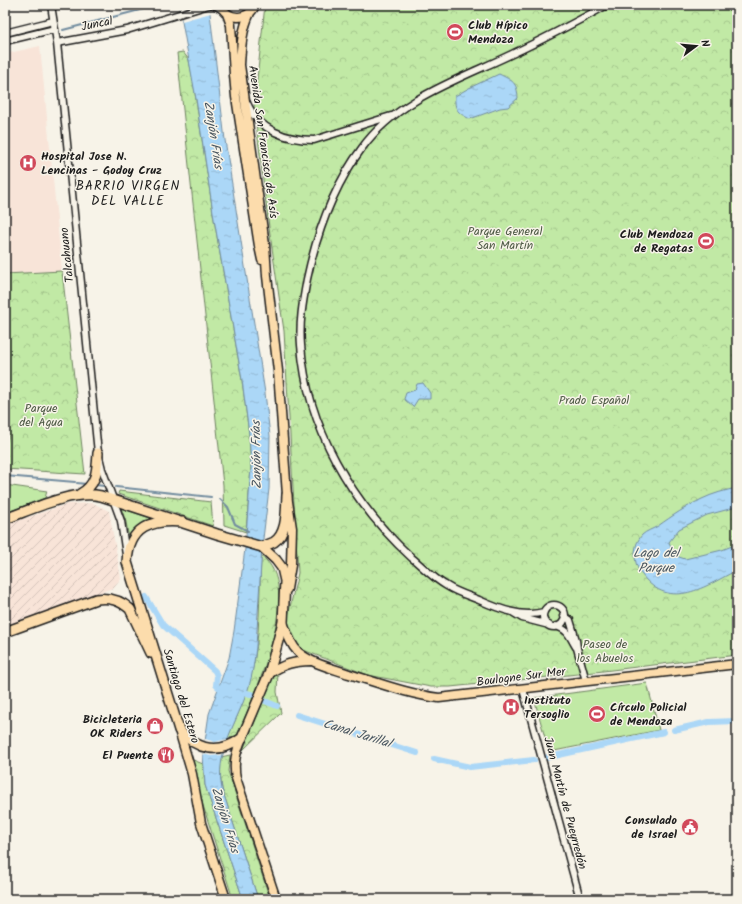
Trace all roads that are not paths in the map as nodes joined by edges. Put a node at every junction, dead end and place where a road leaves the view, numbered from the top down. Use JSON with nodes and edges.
{"nodes":[{"id":1,"x":51,"y":5,"type":"edge"},
{"id":2,"x":210,"y":5,"type":"edge"},
{"id":3,"x":255,"y":5,"type":"edge"},
{"id":4,"x":607,"y":5,"type":"edge"},
{"id":5,"x":224,"y":10,"type":"edge"},
{"id":6,"x":250,"y":13,"type":"junction"},
{"id":7,"x":53,"y":21,"type":"junction"},
{"id":8,"x":55,"y":29,"type":"junction"},
{"id":9,"x":5,"y":33,"type":"edge"},
{"id":10,"x":5,"y":41,"type":"edge"},
{"id":11,"x":57,"y":43,"type":"junction"},
{"id":12,"x":244,"y":95,"type":"junction"},
{"id":13,"x":394,"y":115,"type":"junction"},
{"id":14,"x":266,"y":276,"type":"junction"},
{"id":15,"x":98,"y":453,"type":"junction"},
{"id":16,"x":80,"y":494,"type":"junction"},
{"id":17,"x":287,"y":495,"type":"junction"},
{"id":18,"x":114,"y":500,"type":"junction"},
{"id":19,"x":5,"y":519,"type":"edge"},
{"id":20,"x":182,"y":522,"type":"junction"},
{"id":21,"x":262,"y":547,"type":"junction"},
{"id":22,"x":127,"y":562,"type":"junction"},
{"id":23,"x":285,"y":604,"type":"junction"},
{"id":24,"x":510,"y":611,"type":"junction"},
{"id":25,"x":544,"y":612,"type":"junction"},
{"id":26,"x":564,"y":616,"type":"junction"},
{"id":27,"x":283,"y":622,"type":"junction"},
{"id":28,"x":549,"y":625,"type":"junction"},
{"id":29,"x":556,"y":626,"type":"junction"},
{"id":30,"x":5,"y":632,"type":"edge"},
{"id":31,"x":577,"y":648,"type":"junction"},
{"id":32,"x":312,"y":661,"type":"junction"},
{"id":33,"x":737,"y":664,"type":"edge"},
{"id":34,"x":270,"y":674,"type":"junction"},
{"id":35,"x":586,"y":681,"type":"junction"},
{"id":36,"x":164,"y":683,"type":"junction"},
{"id":37,"x":522,"y":689,"type":"junction"},
{"id":38,"x":179,"y":730,"type":"junction"},
{"id":39,"x":242,"y":738,"type":"junction"},
{"id":40,"x":226,"y":899,"type":"edge"},
{"id":41,"x":276,"y":899,"type":"edge"},
{"id":42,"x":580,"y":899,"type":"edge"}],
"edges":[{"from":1,"to":7,"type":"street","name":"Talcahuano"},
{"from":2,"to":5,"type":"street","name":"Juncal"},
{"from":2,"to":11,"type":"street","name":"Juncal"},
{"from":3,"to":6,"type":"main road","name":"Avenida San Francisco de Asís"},
{"from":4,"to":13,"type":"street"},
{"from":5,"to":6,"type":"main road"},
{"from":5,"to":14,"type":"main road","name":"Avenida San Francisco de Asís"},
{"from":6,"to":12,"type":"main road","name":"Avenida San Francisco de Asís"},
{"from":7,"to":8,"type":"street","name":"Talcahuano"},
{"from":7,"to":9,"type":"street"},
{"from":8,"to":10,"type":"street"},
{"from":8,"to":11,"type":"street","name":"Talcahuano"},
{"from":11,"to":15,"type":"street","name":"Talcahuano"},
{"from":12,"to":13,"type":"street"},
{"from":12,"to":14,"type":"main road","name":"Avenida San Francisco de Asís"},
{"from":13,"to":24,"type":"street"},
{"from":14,"to":17,"type":"main road","name":"Avenida San Francisco de Asís"},
{"from":15,"to":16,"type":"highway"},
{"from":15,"to":18,"type":"street","name":"Talcahuano"},
{"from":16,"to":18,"type":"highway"},
{"from":16,"to":19,"type":"highway"},
{"from":17,"to":21,"type":"highway"},
{"from":17,"to":23,"type":"main road","name":"Avenida San Francisco de Asís"},
{"from":18,"to":20,"type":"highway"},
{"from":18,"to":22,"type":"street","name":"Santiago del Estero"},
{"from":20,"to":21,"type":"highway"},
{"from":20,"to":22,"type":"highway"},
{"from":21,"to":23,"type":"highway"},
{"from":22,"to":36,"type":"highway","name":"Santiago del Estero"},
{"from":23,"to":27,"type":"highway"},
{"from":24,"to":25,"type":"street"},
{"from":24,"to":28,"type":"street"},
{"from":25,"to":26,"type":"street"},
{"from":25,"to":28,"type":"street"},
{"from":26,"to":29,"type":"street"},
{"from":26,"to":31,"type":"street"},
{"from":27,"to":32,"type":"main road","name":"Boulogne Sur Mer"},
{"from":27,"to":34,"type":"highway"},
{"from":28,"to":29,"type":"street"},
{"from":29,"to":31,"type":"street"},
{"from":30,"to":36,"type":"highway"},
{"from":31,"to":35,"type":"street"},
{"from":32,"to":34,"type":"main road","name":"Boulogne Sur Mer"},
{"from":32,"to":37,"type":"main road","name":"Boulogne Sur Mer"},
{"from":33,"to":35,"type":"main road","name":"Boulogne Sur Mer"},
{"from":34,"to":39,"type":"highway"},
{"from":35,"to":37,"type":"main road","name":"Boulogne Sur Mer"},
{"from":36,"to":38,"type":"highway","name":"Santiago del Estero"},
{"from":37,"to":42,"type":"street","name":"Juan Martín de Pueyrredón"},
{"from":38,"to":39,"type":"highway"},
{"from":38,"to":40,"type":"main road","name":"Santiago del Estero"},
{"from":39,"to":41,"type":"main road"}]}
